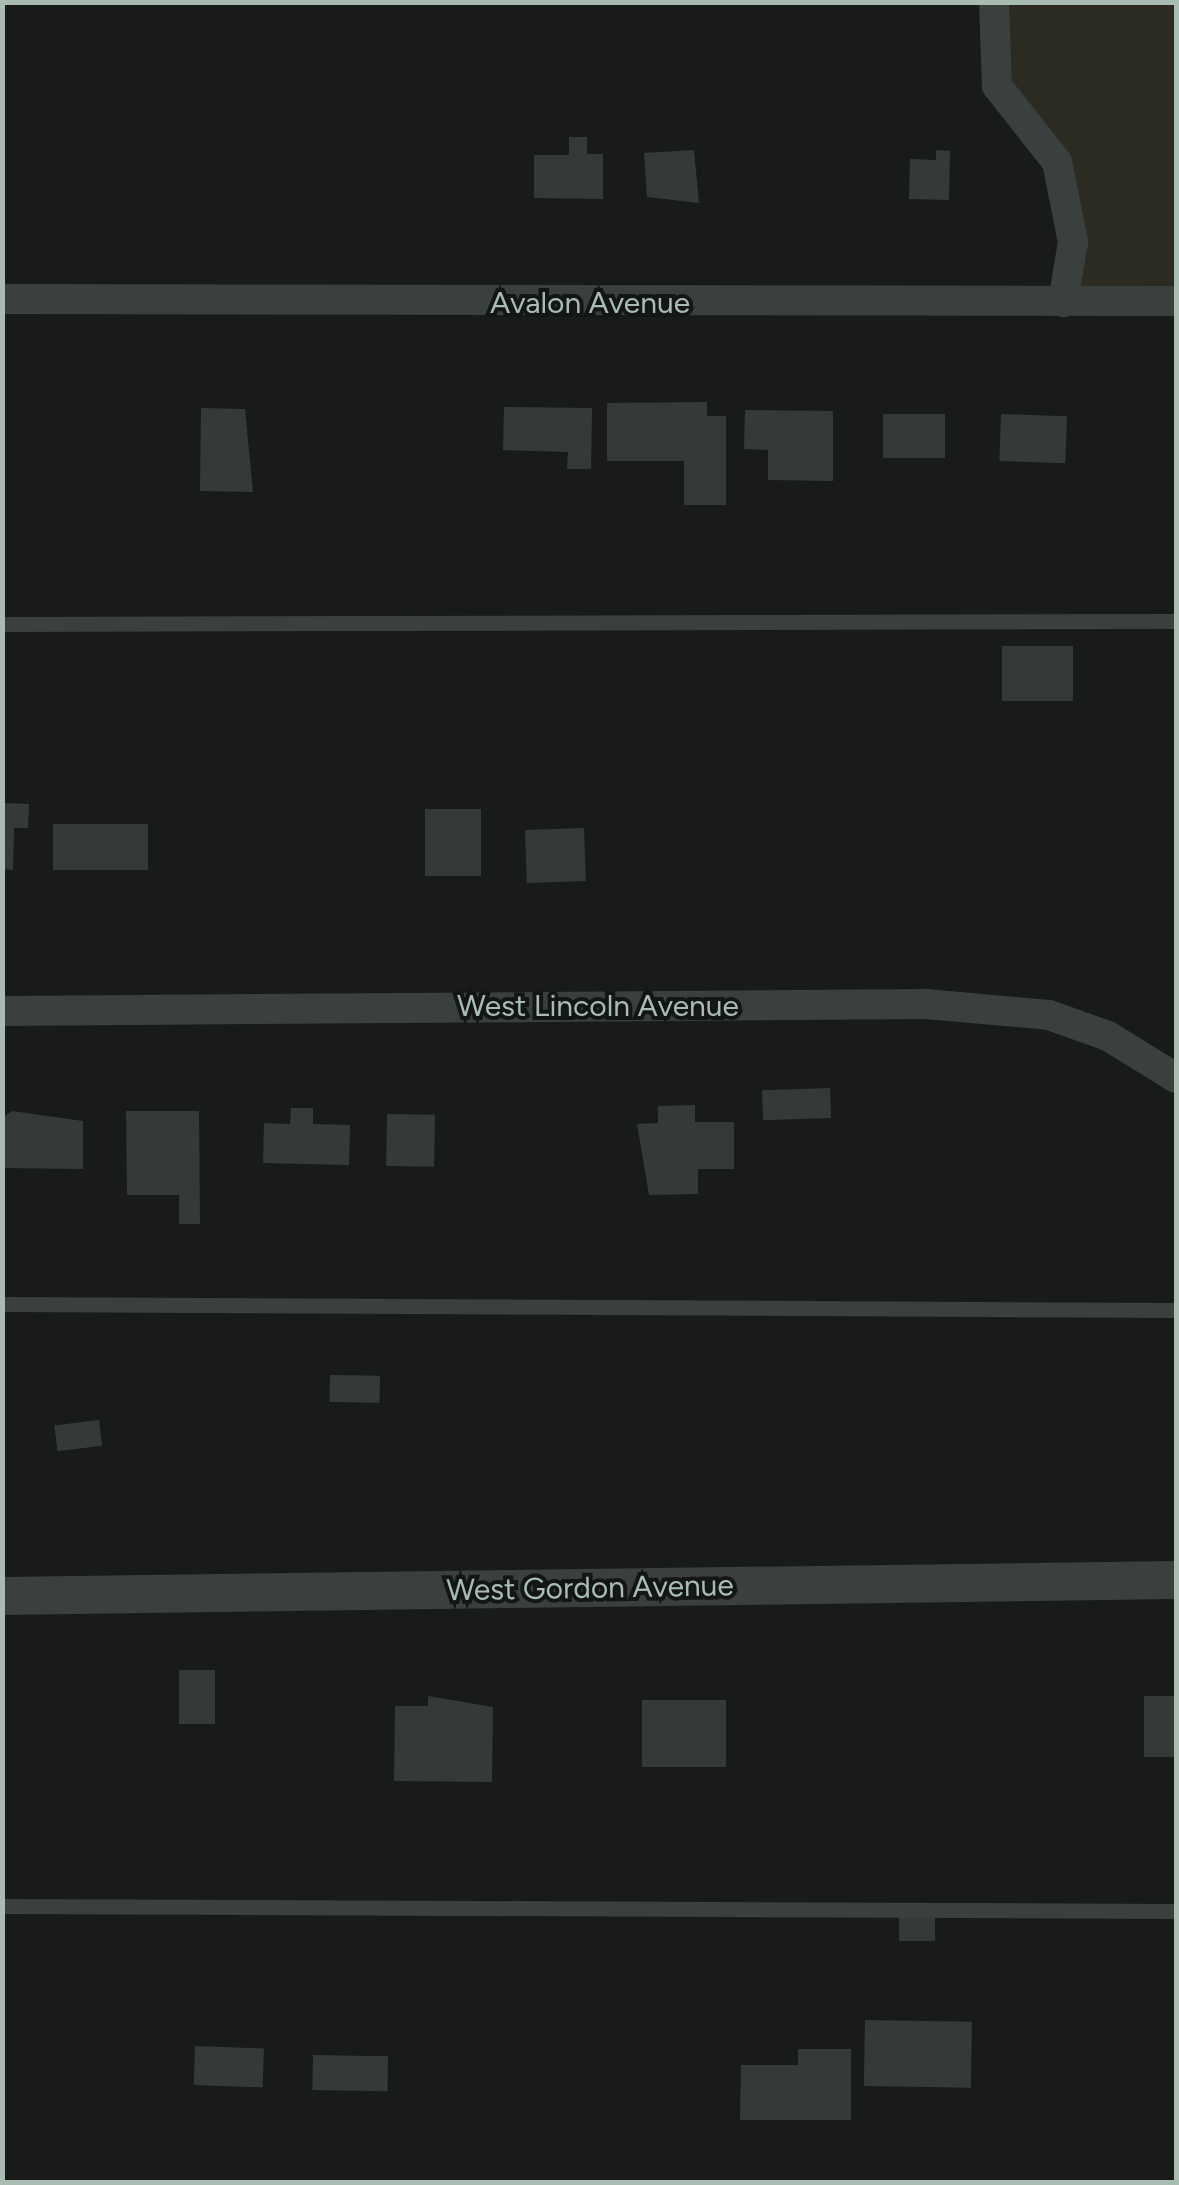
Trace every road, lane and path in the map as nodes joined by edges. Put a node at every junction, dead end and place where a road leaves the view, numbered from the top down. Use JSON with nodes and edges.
{"nodes":[{"id":1,"x":994,"y":2,"type":"edge"},
{"id":2,"x":2,"y":300,"type":"edge"},
{"id":3,"x":1063,"y":302,"type":"junction"},
{"id":4,"x":1176,"y":302,"type":"edge"},
{"id":5,"x":1176,"y":622,"type":"edge"},
{"id":6,"x":2,"y":624,"type":"edge"},
{"id":7,"x":2,"y":1010,"type":"edge"},
{"id":8,"x":1176,"y":1078,"type":"edge"},
{"id":9,"x":2,"y":1304,"type":"edge"},
{"id":10,"x":1176,"y":1310,"type":"edge"},
{"id":11,"x":1176,"y":1580,"type":"edge"},
{"id":12,"x":2,"y":1596,"type":"edge"},
{"id":13,"x":2,"y":1906,"type":"edge"},
{"id":14,"x":1176,"y":1912,"type":"edge"}],
"edges":[{"from":1,"to":3,"type":"street"},
{"from":2,"to":3,"type":"street","name":"Avalon Avenue"},
{"from":3,"to":4,"type":"street","name":"Avalon Avenue"},
{"from":5,"to":6,"type":"lane"},
{"from":7,"to":8,"type":"street","name":"West Lincoln Avenue"},
{"from":9,"to":10,"type":"lane"},
{"from":11,"to":12,"type":"street","name":"West Gordon Avenue"},
{"from":13,"to":14,"type":"lane"}]}
